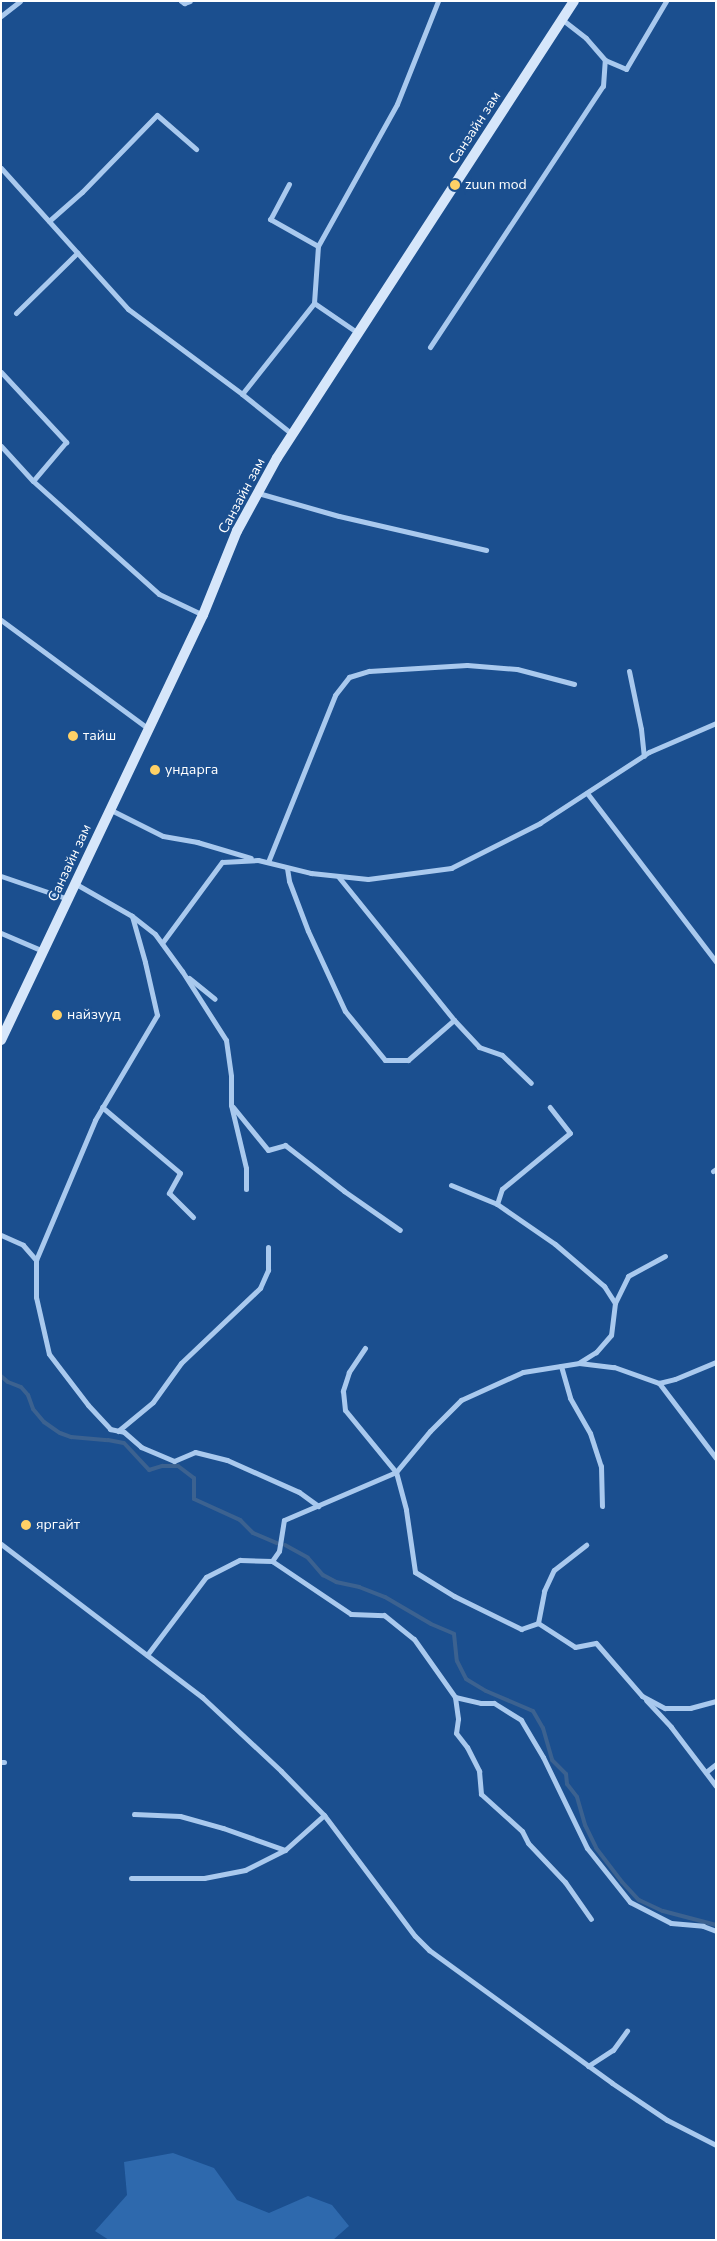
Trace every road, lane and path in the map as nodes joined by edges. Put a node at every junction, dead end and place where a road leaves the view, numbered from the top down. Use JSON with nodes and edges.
{"nodes":[{"id":1,"x":20,"y":1,"type":"edge"},
{"id":2,"x":181,"y":1,"type":"edge"},
{"id":3,"x":190,"y":1,"type":"edge"},
{"id":4,"x":438,"y":1,"type":"edge"},
{"id":5,"x":574,"y":1,"type":"edge"},
{"id":6,"x":666,"y":1,"type":"edge"},
{"id":7,"x":1,"y":16,"type":"edge"},
{"id":8,"x":562,"y":19,"type":"junction"},
{"id":9,"x":605,"y":60,"type":"junction"},
{"id":10,"x":196,"y":149,"type":"dead end"},
{"id":11,"x":1,"y":168,"type":"edge"},
{"id":12,"x":289,"y":184,"type":"dead end"},
{"id":13,"x":49,"y":221,"type":"junction"},
{"id":14,"x":318,"y":246,"type":"junction"},
{"id":15,"x":77,"y":253,"type":"junction"},
{"id":16,"x":314,"y":303,"type":"junction"},
{"id":17,"x":16,"y":313,"type":"dead end"},
{"id":18,"x":358,"y":333,"type":"junction"},
{"id":19,"x":430,"y":347,"type":"dead end"},
{"id":20,"x":1,"y":372,"type":"edge"},
{"id":21,"x":242,"y":394,"type":"junction"},
{"id":22,"x":293,"y":434,"type":"junction"},
{"id":23,"x":1,"y":446,"type":"edge"},
{"id":24,"x":33,"y":480,"type":"junction"},
{"id":25,"x":258,"y":493,"type":"junction"},
{"id":26,"x":486,"y":550,"type":"dead end"},
{"id":27,"x":203,"y":615,"type":"junction"},
{"id":28,"x":1,"y":620,"type":"edge"},
{"id":29,"x":629,"y":671,"type":"dead end"},
{"id":30,"x":574,"y":684,"type":"dead end"},
{"id":31,"x":716,"y":724,"type":"edge"},
{"id":32,"x":149,"y":729,"type":"junction"},
{"id":33,"x":644,"y":756,"type":"junction"},
{"id":34,"x":587,"y":793,"type":"junction"},
{"id":35,"x":111,"y":810,"type":"junction"},
{"id":36,"x":256,"y":860,"type":"junction"},
{"id":37,"x":268,"y":862,"type":"junction"},
{"id":38,"x":287,"y":868,"type":"junction"},
{"id":39,"x":1,"y":876,"type":"edge"},
{"id":40,"x":338,"y":876,"type":"junction"},
{"id":41,"x":76,"y":884,"type":"junction"},
{"id":42,"x":68,"y":900,"type":"junction"},
{"id":43,"x":132,"y":916,"type":"junction"},
{"id":44,"x":1,"y":933,"type":"edge"},
{"id":45,"x":162,"y":943,"type":"junction"},
{"id":46,"x":44,"y":951,"type":"junction"},
{"id":47,"x":716,"y":962,"type":"edge"},
{"id":48,"x":182,"y":971,"type":"junction"},
{"id":49,"x":214,"y":999,"type":"dead end"},
{"id":50,"x":454,"y":1020,"type":"junction"},
{"id":51,"x":1,"y":1040,"type":"edge"},
{"id":52,"x":531,"y":1083,"type":"dead end"},
{"id":53,"x":231,"y":1105,"type":"junction"},
{"id":54,"x":102,"y":1106,"type":"junction"},
{"id":55,"x":550,"y":1107,"type":"dead end"},
{"id":56,"x":452,"y":1185,"type":"dead end"},
{"id":57,"x":246,"y":1189,"type":"dead end"},
{"id":58,"x":497,"y":1204,"type":"junction"},
{"id":59,"x":193,"y":1217,"type":"dead end"},
{"id":60,"x":400,"y":1230,"type":"dead end"},
{"id":61,"x":1,"y":1235,"type":"edge"},
{"id":62,"x":268,"y":1248,"type":"dead end"},
{"id":63,"x":665,"y":1256,"type":"dead end"},
{"id":64,"x":36,"y":1260,"type":"junction"},
{"id":65,"x":616,"y":1303,"type":"junction"},
{"id":66,"x":364,"y":1348,"type":"dead end"},
{"id":67,"x":716,"y":1362,"type":"edge"},
{"id":68,"x":579,"y":1363,"type":"junction"},
{"id":69,"x":561,"y":1366,"type":"junction"},
{"id":70,"x":659,"y":1383,"type":"junction"},
{"id":71,"x":118,"y":1431,"type":"junction"},
{"id":72,"x":716,"y":1458,"type":"edge"},
{"id":73,"x":396,"y":1472,"type":"junction"},
{"id":74,"x":318,"y":1506,"type":"junction"},
{"id":75,"x":602,"y":1506,"type":"dead end"},
{"id":76,"x":1,"y":1544,"type":"edge"},
{"id":77,"x":586,"y":1546,"type":"dead end"},
{"id":78,"x":272,"y":1561,"type":"junction"},
{"id":79,"x":538,"y":1623,"type":"junction"},
{"id":80,"x":147,"y":1655,"type":"junction"},
{"id":81,"x":642,"y":1696,"type":"junction"},
{"id":82,"x":455,"y":1697,"type":"junction"},
{"id":83,"x":716,"y":1701,"type":"edge"},
{"id":84,"x":716,"y":1764,"type":"edge"},
{"id":85,"x":706,"y":1772,"type":"junction"},
{"id":86,"x":716,"y":1786,"type":"edge"},
{"id":87,"x":134,"y":1814,"type":"dead end"},
{"id":88,"x":324,"y":1815,"type":"junction"},
{"id":89,"x":285,"y":1850,"type":"junction"},
{"id":90,"x":131,"y":1878,"type":"dead end"},
{"id":91,"x":591,"y":1919,"type":"dead end"},
{"id":92,"x":716,"y":1931,"type":"edge"},
{"id":93,"x":627,"y":2031,"type":"dead end"},
{"id":94,"x":588,"y":2066,"type":"junction"},
{"id":95,"x":716,"y":2145,"type":"edge"}],
"edges":[{"from":1,"to":7,"type":"street"},
{"from":2,"to":3,"type":"street"},
{"from":4,"to":14,"type":"street"},
{"from":5,"to":8,"type":"main road","name":"Санзайн зам"},
{"from":6,"to":9,"type":"street"},
{"from":8,"to":9,"type":"street"},
{"from":8,"to":18,"type":"main road","name":"Санзайн зам"},
{"from":9,"to":19,"type":"street"},
{"from":10,"to":13,"type":"street"},
{"from":11,"to":13,"type":"street"},
{"from":12,"to":14,"type":"street"},
{"from":13,"to":15,"type":"street"},
{"from":14,"to":16,"type":"street"},
{"from":15,"to":17,"type":"street"},
{"from":15,"to":21,"type":"street"},
{"from":16,"to":18,"type":"street"},
{"from":16,"to":21,"type":"street"},
{"from":18,"to":22,"type":"main road","name":"Санзайн зам"},
{"from":20,"to":24,"type":"street"},
{"from":21,"to":22,"type":"street"},
{"from":22,"to":25,"type":"main road","name":"Санзайн зам"},
{"from":23,"to":24,"type":"street"},
{"from":24,"to":27,"type":"street"},
{"from":25,"to":26,"type":"street"},
{"from":25,"to":27,"type":"main road","name":"Санзайн зам"},
{"from":27,"to":32,"type":"main road","name":"Санзайн зам"},
{"from":28,"to":32,"type":"street"},
{"from":29,"to":33,"type":"street"},
{"from":30,"to":37,"type":"street"},
{"from":31,"to":33,"type":"street"},
{"from":32,"to":35,"type":"main road","name":"Санзайн зам"},
{"from":33,"to":34,"type":"street"},
{"from":34,"to":40,"type":"street"},
{"from":34,"to":47,"type":"street"},
{"from":35,"to":36,"type":"street"},
{"from":35,"to":41,"type":"main road","name":"Санзайн зам"},
{"from":36,"to":37,"type":"street"},
{"from":36,"to":45,"type":"street"},
{"from":37,"to":38,"type":"street"},
{"from":38,"to":40,"type":"street"},
{"from":38,"to":50,"type":"street"},
{"from":39,"to":42,"type":"street"},
{"from":40,"to":50,"type":"street"},
{"from":41,"to":42,"type":"main road","name":"Санзайн зам"},
{"from":41,"to":43,"type":"street"},
{"from":42,"to":46,"type":"main road","name":"Санзайн зам"},
{"from":43,"to":45,"type":"street"},
{"from":43,"to":54,"type":"street"},
{"from":44,"to":46,"type":"street"},
{"from":45,"to":48,"type":"street"},
{"from":46,"to":51,"type":"main road","name":"Санзайн зам"},
{"from":48,"to":49,"type":"street"},
{"from":48,"to":53,"type":"street"},
{"from":50,"to":52,"type":"street"},
{"from":53,"to":57,"type":"street"},
{"from":53,"to":60,"type":"street"},
{"from":54,"to":59,"type":"street"},
{"from":54,"to":64,"type":"street"},
{"from":55,"to":58,"type":"street"},
{"from":56,"to":58,"type":"street"},
{"from":58,"to":65,"type":"street"},
{"from":61,"to":64,"type":"street"},
{"from":62,"to":71,"type":"street"},
{"from":63,"to":65,"type":"street"},
{"from":64,"to":71,"type":"street"},
{"from":65,"to":68,"type":"street"},
{"from":66,"to":73,"type":"street"},
{"from":67,"to":70,"type":"street"},
{"from":68,"to":69,"type":"street"},
{"from":68,"to":70,"type":"street"},
{"from":69,"to":73,"type":"street"},
{"from":69,"to":75,"type":"street"},
{"from":70,"to":72,"type":"street"},
{"from":71,"to":74,"type":"street"},
{"from":73,"to":74,"type":"street"},
{"from":73,"to":79,"type":"street"},
{"from":74,"to":78,"type":"street"},
{"from":76,"to":80,"type":"street"},
{"from":77,"to":79,"type":"street"},
{"from":78,"to":80,"type":"street"},
{"from":78,"to":82,"type":"street"},
{"from":79,"to":81,"type":"street"},
{"from":80,"to":88,"type":"street"},
{"from":81,"to":83,"type":"street"},
{"from":81,"to":85,"type":"street"},
{"from":82,"to":91,"type":"street"},
{"from":82,"to":92,"type":"street"},
{"from":84,"to":85,"type":"street"},
{"from":85,"to":86,"type":"street"},
{"from":87,"to":89,"type":"street"},
{"from":88,"to":89,"type":"street"},
{"from":88,"to":94,"type":"street"},
{"from":89,"to":90,"type":"street"},
{"from":93,"to":94,"type":"street"},
{"from":94,"to":95,"type":"street"}]}
